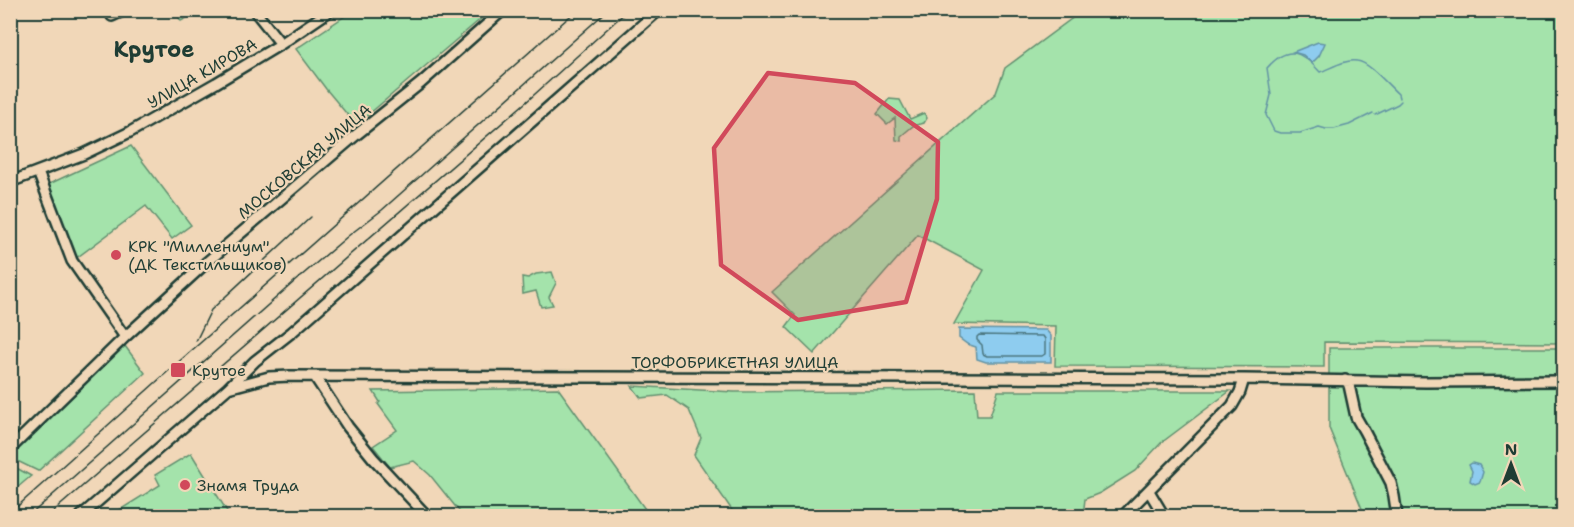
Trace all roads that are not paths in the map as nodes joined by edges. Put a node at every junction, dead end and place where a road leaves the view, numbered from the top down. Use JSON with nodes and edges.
{"nodes":[{"id":1,"x":125,"y":10,"type":"edge"},
{"id":2,"x":254,"y":10,"type":"edge"},
{"id":3,"x":331,"y":10,"type":"edge"},
{"id":4,"x":503,"y":10,"type":"edge"},
{"id":5,"x":659,"y":10,"type":"edge"},
{"id":6,"x":112,"y":16,"type":"dead end"},
{"id":7,"x":281,"y":44,"type":"junction"},
{"id":8,"x":38,"y":172,"type":"junction"},
{"id":9,"x":10,"y":182,"type":"edge"},
{"id":10,"x":125,"y":337,"type":"junction"},
{"id":11,"x":315,"y":377,"type":"junction"},
{"id":12,"x":1244,"y":379,"type":"junction"},
{"id":13,"x":1345,"y":380,"type":"junction"},
{"id":14,"x":1563,"y":381,"type":"edge"},
{"id":15,"x":228,"y":388,"type":"junction"},
{"id":16,"x":10,"y":449,"type":"edge"},
{"id":17,"x":1149,"y":491,"type":"junction"},
{"id":18,"x":81,"y":516,"type":"edge"},
{"id":19,"x":427,"y":516,"type":"edge"},
{"id":20,"x":1123,"y":516,"type":"edge"},
{"id":21,"x":1164,"y":516,"type":"edge"},
{"id":22,"x":1397,"y":516,"type":"edge"}],
"edges":[{"from":1,"to":6,"type":"street"},
{"from":2,"to":7,"type":"street"},
{"from":3,"to":7,"type":"street","name":"УЛИЦА КИРОВА"},
{"from":4,"to":10,"type":"street","name":"МОСКОВСКАЯ УЛИЦА"},
{"from":5,"to":15,"type":"street","name":"ТОРФОБРИКЕТНАЯ УЛИЦА"},
{"from":7,"to":8,"type":"street","name":"УЛИЦА КИРОВА"},
{"from":8,"to":9,"type":"street","name":"УЛИЦА КИРОВА"},
{"from":8,"to":10,"type":"street"},
{"from":10,"to":16,"type":"street","name":"МОСКОВСКАЯ УЛИЦА"},
{"from":11,"to":12,"type":"street","name":"ТОРФОБРИКЕТНАЯ УЛИЦА"},
{"from":11,"to":15,"type":"street","name":"ТОРФОБРИКЕТНАЯ УЛИЦА"},
{"from":11,"to":19,"type":"street"},
{"from":12,"to":13,"type":"street","name":"ТОРФОБРИКЕТНАЯ УЛИЦА"},
{"from":12,"to":17,"type":"street"},
{"from":13,"to":14,"type":"street","name":"ТОРФОБРИКЕТНАЯ УЛИЦА"},
{"from":13,"to":22,"type":"street"},
{"from":15,"to":18,"type":"street","name":"ТОРФОБРИКЕТНАЯ УЛИЦА"},
{"from":17,"to":20,"type":"street"},
{"from":17,"to":21,"type":"street"}]}
